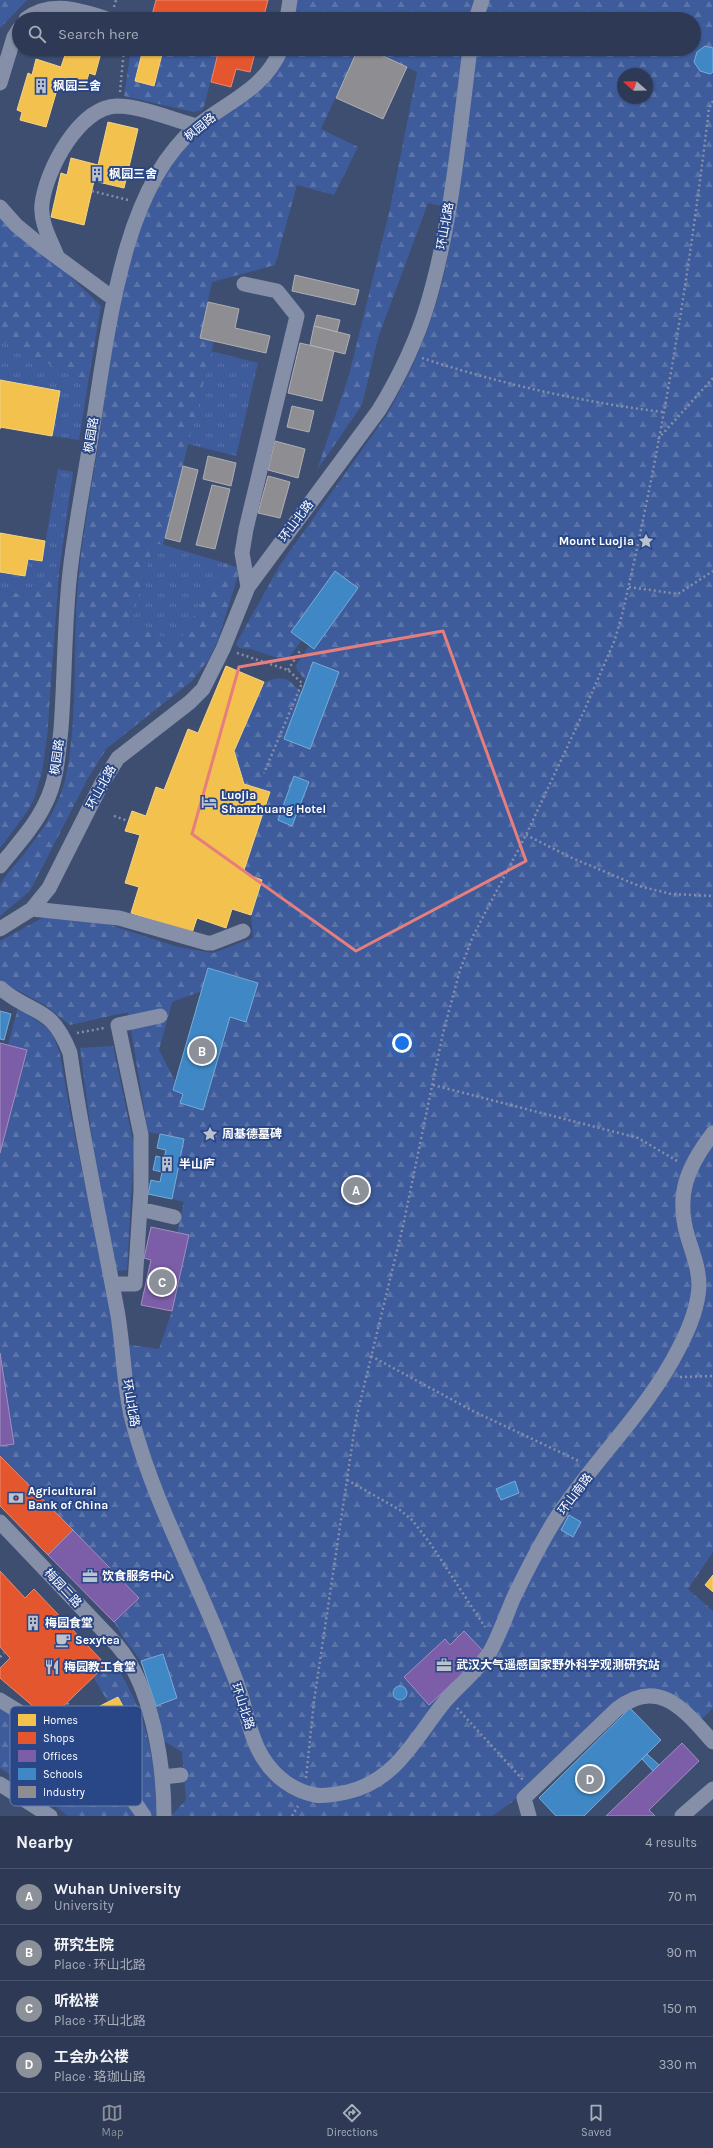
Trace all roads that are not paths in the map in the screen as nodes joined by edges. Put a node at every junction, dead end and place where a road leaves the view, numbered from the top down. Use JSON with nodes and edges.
{"nodes":[{"id":1,"x":290,"y":0,"type":"edge"},
{"id":2,"x":482,"y":0,"type":"edge"},
{"id":3,"x":36,"y":12,"type":"edge"},
{"id":4,"x":84,"y":12,"type":"edge"},
{"id":5,"x":288,"y":12,"type":"edge"},
{"id":6,"x":478,"y":12,"type":"edge"},
{"id":7,"x":12,"y":44,"type":"edge"},
{"id":8,"x":277,"y":56,"type":"edge"},
{"id":9,"x":469,"y":56,"type":"edge"},
{"id":10,"x":0,"y":83,"type":"edge"},
{"id":11,"x":197,"y":126,"type":"junction"},
{"id":12,"x":0,"y":207,"type":"edge"},
{"id":13,"x":57,"y":256,"type":"junction"},
{"id":14,"x":244,"y":284,"type":"dead end"},
{"id":15,"x":114,"y":299,"type":"junction"},
{"id":16,"x":248,"y":587,"type":"junction"},
{"id":17,"x":0,"y":866,"type":"edge"},
{"id":18,"x":32,"y":909,"type":"junction"},
{"id":19,"x":0,"y":929,"type":"edge"},
{"id":20,"x":243,"y":930,"type":"dead end"},
{"id":21,"x":0,"y":988,"type":"edge"},
{"id":22,"x":160,"y":1016,"type":"dead end"},
{"id":23,"x":713,"y":1133,"type":"edge"},
{"id":24,"x":140,"y":1209,"type":"junction"},
{"id":25,"x":174,"y":1217,"type":"dead end"},
{"id":26,"x":112,"y":1284,"type":"junction"},
{"id":27,"x":0,"y":1522,"type":"edge"},
{"id":28,"x":0,"y":1700,"type":"edge"},
{"id":29,"x":10,"y":1706,"type":"edge"},
{"id":30,"x":713,"y":1742,"type":"edge"},
{"id":31,"x":181,"y":1775,"type":"dead end"},
{"id":32,"x":163,"y":1776,"type":"junction"},
{"id":33,"x":0,"y":1784,"type":"edge"},
{"id":34,"x":713,"y":1789,"type":"edge"},
{"id":35,"x":10,"y":1790,"type":"edge"},
{"id":36,"x":323,"y":1796,"type":"joint"},
{"id":37,"x":34,"y":1806,"type":"edge"},
{"id":38,"x":136,"y":1806,"type":"edge"},
{"id":39,"x":50,"y":1816,"type":"edge"},
{"id":40,"x":144,"y":1816,"type":"edge"},
{"id":41,"x":164,"y":1816,"type":"edge"},
{"id":42,"x":529,"y":1816,"type":"edge"},
{"id":43,"x":682,"y":1816,"type":"edge"}],
"edges":[{"from":1,"to":5,"type":"street"},
{"from":2,"to":6,"type":"street"},
{"from":3,"to":4,"type":"street"},
{"from":7,"to":10,"type":"street"},
{"from":8,"to":11,"type":"street","name":"枫园路"},
{"from":9,"to":16,"type":"street","name":"环山北路"},
{"from":11,"to":13,"type":"street"},
{"from":11,"to":15,"type":"street","name":"枫园路"},
{"from":12,"to":13,"type":"street"},
{"from":13,"to":15,"type":"street"},
{"from":14,"to":16,"type":"street"},
{"from":15,"to":17,"type":"street","name":"枫园路"},
{"from":16,"to":18,"type":"street","name":"环山北路"},
{"from":18,"to":19,"type":"street","name":"环山北路"},
{"from":18,"to":20,"type":"street"},
{"from":21,"to":26,"type":"street","name":"环山北路"},
{"from":22,"to":24,"type":"street"},
{"from":23,"to":36,"type":"street","name":"环山南路"},
{"from":24,"to":25,"type":"street"},
{"from":24,"to":26,"type":"street"},
{"from":26,"to":36,"type":"street","name":"环山北路"},
{"from":27,"to":32,"type":"street","name":"梅园二路"},
{"from":28,"to":29,"type":"street"},
{"from":30,"to":42,"type":"street"},
{"from":31,"to":32,"type":"street"},
{"from":32,"to":41,"type":"street","name":"梅园二路"},
{"from":33,"to":35,"type":"street"},
{"from":34,"to":43,"type":"street"},
{"from":37,"to":39,"type":"street"},
{"from":38,"to":40,"type":"street"}]}
